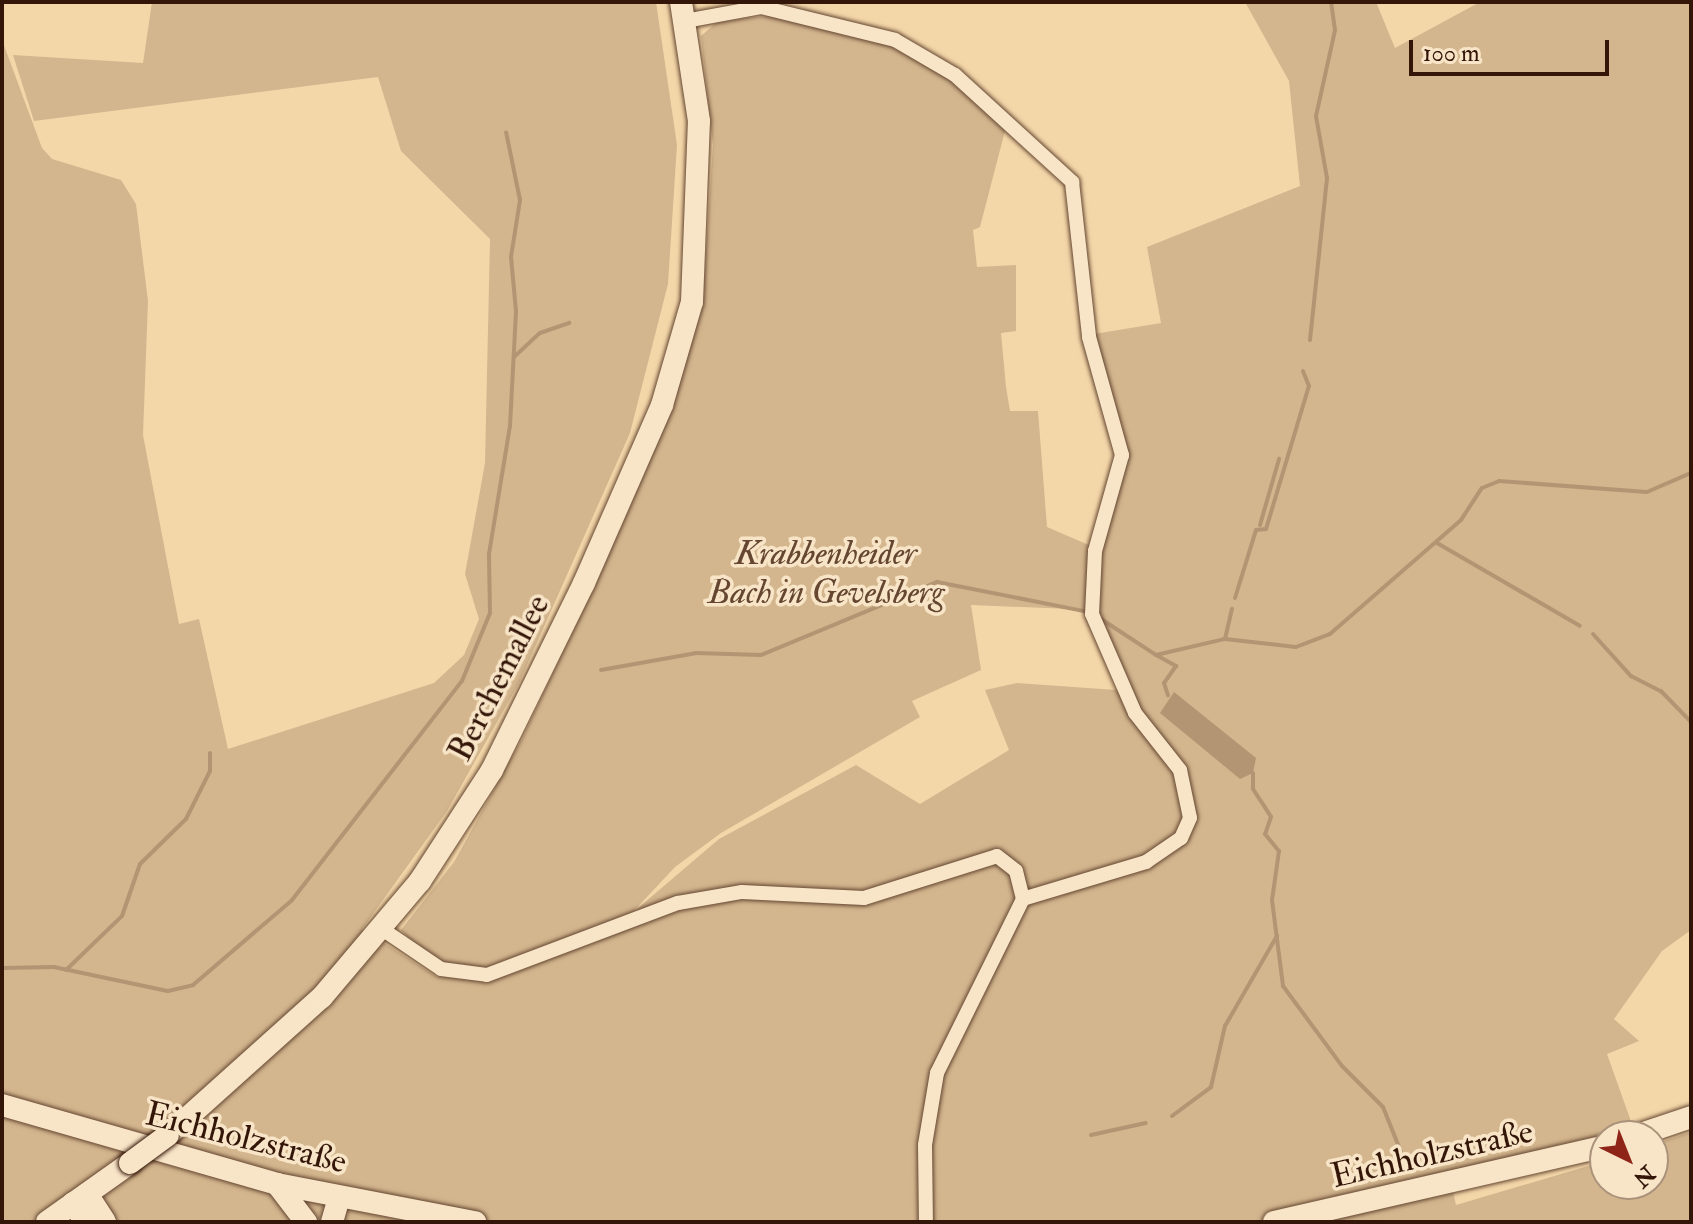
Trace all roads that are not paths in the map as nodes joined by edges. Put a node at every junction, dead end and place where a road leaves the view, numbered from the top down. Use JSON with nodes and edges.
{"nodes":[{"id":1,"x":683,"y":12,"type":"edge"},
{"id":2,"x":1023,"y":899,"type":"junction"},
{"id":3,"x":382,"y":929,"type":"junction"},
{"id":4,"x":2,"y":1105,"type":"edge"},
{"id":5,"x":1691,"y":1117,"type":"edge"},
{"id":6,"x":1669,"y":1124,"type":"edge"},
{"id":7,"x":1589,"y":1150,"type":"edge"},
{"id":8,"x":277,"y":1184,"type":"junction"},
{"id":9,"x":80,"y":1199,"type":"junction"},
{"id":10,"x":351,"y":1207,"type":"edge"},
{"id":11,"x":47,"y":1222,"type":"edge"},
{"id":12,"x":86,"y":1222,"type":"edge"},
{"id":13,"x":105,"y":1222,"type":"edge"},
{"id":14,"x":306,"y":1222,"type":"edge"},
{"id":15,"x":332,"y":1222,"type":"edge"},
{"id":16,"x":475,"y":1222,"type":"edge"},
{"id":17,"x":926,"y":1222,"type":"edge"},
{"id":18,"x":1274,"y":1222,"type":"edge"}],
"edges":[{"from":1,"to":2,"type":"street"},
{"from":1,"to":3,"type":"street","name":"Berchemallee"},
{"from":2,"to":3,"type":"street"},
{"from":2,"to":17,"type":"street"},
{"from":3,"to":9,"type":"street","name":"Berchemallee","bridge":true},
{"from":4,"to":8,"type":"street","name":"Eichholzstraße"},
{"from":5,"to":6,"type":"street"},
{"from":7,"to":18,"type":"street","name":"Eichholzstraße"},
{"from":8,"to":10,"type":"street","name":"Eichholzstraße"},
{"from":8,"to":14,"type":"street"},
{"from":9,"to":11,"type":"street","name":"Berchemallee"},
{"from":9,"to":12,"type":"street"},
{"from":9,"to":13,"type":"street"},
{"from":10,"to":15,"type":"street"},
{"from":10,"to":16,"type":"street","name":"Eichholzstraße"}]}
